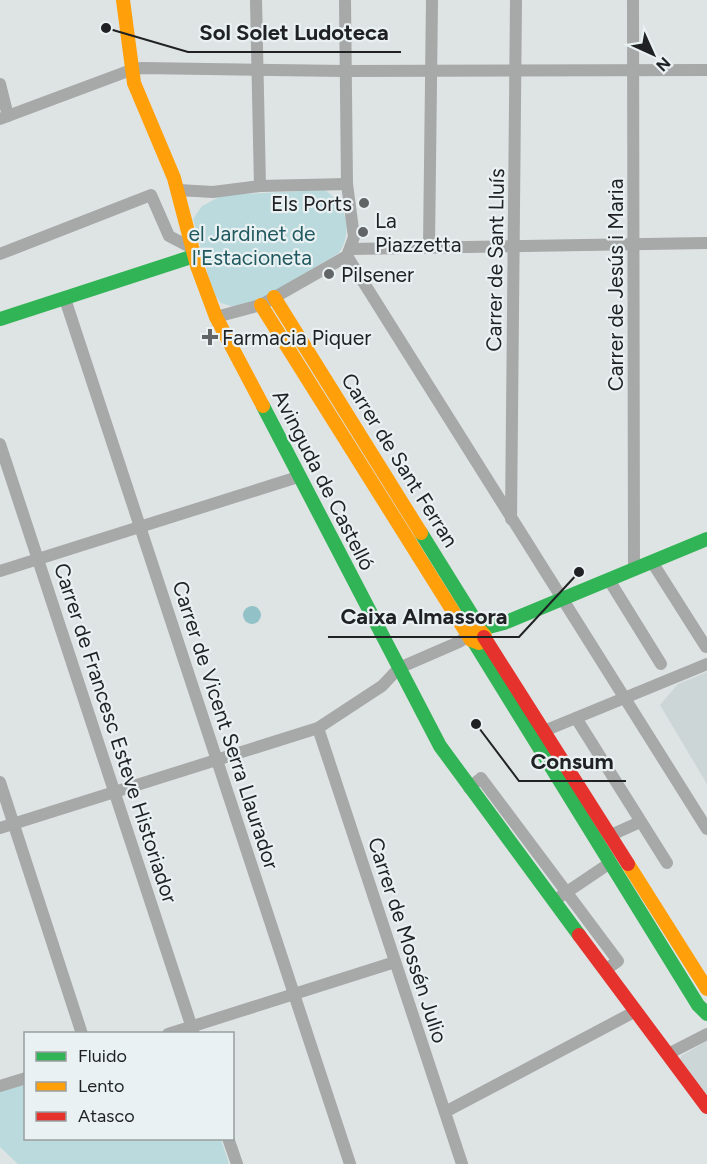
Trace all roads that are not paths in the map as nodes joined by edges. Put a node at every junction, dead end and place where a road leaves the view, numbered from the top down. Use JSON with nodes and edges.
{"nodes":[{"id":1,"x":123,"y":0,"type":"edge"},
{"id":2,"x":256,"y":0,"type":"edge"},
{"id":3,"x":345,"y":0,"type":"edge"},
{"id":4,"x":432,"y":0,"type":"edge"},
{"id":5,"x":516,"y":0,"type":"edge"},
{"id":6,"x":633,"y":0,"type":"edge"},
{"id":7,"x":131,"y":70,"type":"junction"},
{"id":8,"x":430,"y":70,"type":"junction"},
{"id":9,"x":634,"y":70,"type":"junction"},
{"id":10,"x":707,"y":70,"type":"edge"},
{"id":11,"x":258,"y":71,"type":"junction"},
{"id":12,"x":516,"y":71,"type":"junction"},
{"id":13,"x":346,"y":72,"type":"junction"},
{"id":14,"x":0,"y":84,"type":"edge"},
{"id":15,"x":4,"y":117,"type":"edge"},
{"id":16,"x":347,"y":184,"type":"junction"},
{"id":17,"x":260,"y":186,"type":"junction"},
{"id":18,"x":178,"y":190,"type":"junction"},
{"id":19,"x":213,"y":192,"type":"junction"},
{"id":20,"x":181,"y":205,"type":"junction"},
{"id":21,"x":707,"y":243,"type":"edge"},
{"id":22,"x":634,"y":244,"type":"junction"},
{"id":23,"x":429,"y":246,"type":"junction"},
{"id":24,"x":514,"y":246,"type":"junction"},
{"id":25,"x":193,"y":252,"type":"junction"},
{"id":26,"x":349,"y":253,"type":"junction"},
{"id":27,"x":0,"y":254,"type":"edge"},
{"id":28,"x":64,"y":295,"type":"junction"},
{"id":29,"x":274,"y":297,"type":"junction"},
{"id":30,"x":261,"y":305,"type":"junction"},
{"id":31,"x":0,"y":311,"type":"edge"},
{"id":32,"x":284,"y":314,"type":"junction"},
{"id":33,"x":216,"y":317,"type":"junction"},
{"id":34,"x":0,"y":319,"type":"edge"},
{"id":35,"x":272,"y":322,"type":"junction"},
{"id":36,"x":0,"y":444,"type":"edge"},
{"id":37,"x":298,"y":477,"type":"junction"},
{"id":38,"x":511,"y":520,"type":"junction"},
{"id":39,"x":141,"y":527,"type":"junction"},
{"id":40,"x":705,"y":543,"type":"edge"},
{"id":41,"x":38,"y":559,"type":"junction"},
{"id":42,"x":652,"y":562,"type":"junction"},
{"id":43,"x":634,"y":569,"type":"junction"},
{"id":44,"x":0,"y":571,"type":"edge"},
{"id":45,"x":609,"y":580,"type":"junction"},
{"id":46,"x":561,"y":601,"type":"junction"},
{"id":47,"x":475,"y":636,"type":"junction"},
{"id":48,"x":706,"y":647,"type":"edge"},
{"id":49,"x":661,"y":664,"type":"dead end"},
{"id":50,"x":707,"y":664,"type":"edge"},
{"id":51,"x":399,"y":668,"type":"junction"},
{"id":52,"x":624,"y":698,"type":"junction"},
{"id":53,"x":576,"y":718,"type":"junction"},
{"id":54,"x":318,"y":728,"type":"junction"},
{"id":55,"x":544,"y":731,"type":"junction"},
{"id":56,"x":531,"y":737,"type":"junction"},
{"id":57,"x":217,"y":760,"type":"junction"},
{"id":58,"x":0,"y":782,"type":"edge"},
{"id":59,"x":468,"y":788,"type":"junction"},
{"id":60,"x":115,"y":792,"type":"junction"},
{"id":61,"x":640,"y":822,"type":"junction"},
{"id":62,"x":14,"y":824,"type":"junction"},
{"id":63,"x":0,"y":828,"type":"edge"},
{"id":64,"x":707,"y":829,"type":"edge"},
{"id":65,"x":611,"y":835,"type":"junction"},
{"id":66,"x":596,"y":842,"type":"junction"},
{"id":67,"x":610,"y":863,"type":"junction"},
{"id":68,"x":668,"y":863,"type":"dead end"},
{"id":69,"x":566,"y":893,"type":"junction"},
{"id":70,"x":554,"y":902,"type":"junction"},
{"id":71,"x":395,"y":962,"type":"junction"},
{"id":72,"x":605,"y":970,"type":"junction"},
{"id":73,"x":707,"y":989,"type":"edge"},
{"id":74,"x":294,"y":994,"type":"junction"},
{"id":75,"x":636,"y":1011,"type":"junction"},
{"id":76,"x":707,"y":1014,"type":"edge"},
{"id":77,"x":193,"y":1030,"type":"edge"},
{"id":78,"x":81,"y":1032,"type":"edge"},
{"id":79,"x":707,"y":1034,"type":"edge"},
{"id":80,"x":668,"y":1054,"type":"junction"},
{"id":81,"x":24,"y":1079,"type":"edge"},
{"id":82,"x":0,"y":1086,"type":"edge"},
{"id":83,"x":707,"y":1107,"type":"edge"},
{"id":84,"x":445,"y":1112,"type":"junction"},
{"id":85,"x":229,"y":1140,"type":"edge"},
{"id":86,"x":237,"y":1164,"type":"edge"},
{"id":87,"x":350,"y":1164,"type":"edge"},
{"id":88,"x":462,"y":1164,"type":"edge"}],
"edges":[{"from":1,"to":7,"type":"street","name":"Avinguda de Castelló"},
{"from":2,"to":11,"type":"street"},
{"from":3,"to":13,"type":"street"},
{"from":4,"to":8,"type":"street"},
{"from":5,"to":12,"type":"street","name":"Carrer de Sant Lluís"},
{"from":6,"to":9,"type":"street","name":"Carrer de Jesús i Maria"},
{"from":7,"to":11,"type":"street"},
{"from":7,"to":15,"type":"street"},
{"from":7,"to":18,"type":"street","name":"Avinguda de Castelló"},
{"from":8,"to":12,"type":"street"},
{"from":8,"to":13,"type":"street"},
{"from":8,"to":23,"type":"street"},
{"from":9,"to":10,"type":"street"},
{"from":9,"to":12,"type":"street"},
{"from":9,"to":22,"type":"street","name":"Carrer de Jesús i Maria"},
{"from":11,"to":13,"type":"street"},
{"from":11,"to":17,"type":"street"},
{"from":12,"to":24,"type":"street","name":"Carrer de Sant Lluís"},
{"from":13,"to":16,"type":"street"},
{"from":14,"to":15,"type":"street"},
{"from":16,"to":17,"type":"street"},
{"from":16,"to":26,"type":"street"},
{"from":17,"to":19,"type":"street"},
{"from":18,"to":19,"type":"street"},
{"from":18,"to":20,"type":"street","name":"Avinguda de Castelló"},
{"from":19,"to":20,"type":"street"},
{"from":20,"to":25,"type":"street","name":"Avinguda de Castelló"},
{"from":21,"to":22,"type":"street"},
{"from":22,"to":24,"type":"street"},
{"from":22,"to":43,"type":"street","name":"Carrer de Jesús i Maria"},
{"from":23,"to":24,"type":"street"},
{"from":23,"to":26,"type":"street"},
{"from":24,"to":38,"type":"street","name":"Carrer de Sant Lluís"},
{"from":25,"to":27,"type":"street"},
{"from":25,"to":28,"type":"street"},
{"from":25,"to":33,"type":"street","name":"Avinguda de Castelló"},
{"from":26,"to":29,"type":"street"},
{"from":26,"to":38,"type":"street"},
{"from":28,"to":31,"type":"street"},
{"from":28,"to":34,"type":"street"},
{"from":28,"to":39,"type":"street","name":"Carrer de Vicent Serra Llaurador"},
{"from":29,"to":30,"type":"street"},
{"from":29,"to":32,"type":"street","name":"Carrer de Sant Ferran"},
{"from":30,"to":33,"type":"street"},
{"from":30,"to":35,"type":"street","name":"Carrer de Sant Ferran"},
{"from":32,"to":35,"type":"street"},
{"from":32,"to":47,"type":"street","name":"Carrer de Sant Ferran"},
{"from":33,"to":37,"type":"street","name":"Avinguda de Castelló"},
{"from":35,"to":47,"type":"street","name":"Carrer de Sant Ferran"},
{"from":36,"to":41,"type":"street","name":"Carrer de Francesc Esteve Historiador"},
{"from":37,"to":39,"type":"street"},
{"from":37,"to":51,"type":"street","name":"Avinguda de Castelló"},
{"from":38,"to":46,"type":"street"},
{"from":39,"to":41,"type":"street"},
{"from":39,"to":57,"type":"street","name":"Carrer de Vicent Serra Llaurador"},
{"from":40,"to":42,"type":"street"},
{"from":41,"to":44,"type":"street"},
{"from":41,"to":60,"type":"street","name":"Carrer de Francesc Esteve Historiador"},
{"from":42,"to":43,"type":"street"},
{"from":42,"to":48,"type":"street"},
{"from":43,"to":45,"type":"street"},
{"from":45,"to":46,"type":"street"},
{"from":45,"to":49,"type":"street"},
{"from":46,"to":47,"type":"street"},
{"from":46,"to":52,"type":"street"},
{"from":47,"to":51,"type":"street"},
{"from":47,"to":55,"type":"street","name":"Carrer de Sant Ferran"},
{"from":47,"to":56,"type":"street","name":"Carrer de Sant Ferran"},
{"from":50,"to":52,"type":"street"},
{"from":51,"to":54,"type":"street"},
{"from":51,"to":59,"type":"street","name":"Avinguda de Castelló"},
{"from":52,"to":53,"type":"street"},
{"from":52,"to":64,"type":"street"},
{"from":53,"to":55,"type":"street"},
{"from":53,"to":61,"type":"street"},
{"from":54,"to":57,"type":"street"},
{"from":54,"to":71,"type":"street","name":"Carrer de Mossén Julio"},
{"from":55,"to":56,"type":"street"},
{"from":55,"to":65,"type":"street","name":"Carrer de Sant Ferran"},
{"from":56,"to":66,"type":"street","name":"Carrer de Sant Ferran"},
{"from":57,"to":60,"type":"street"},
{"from":57,"to":74,"type":"street","name":"Carrer de Vicent Serra Llaurador"},
{"from":58,"to":62,"type":"street"},
{"from":59,"to":69,"type":"street"},
{"from":59,"to":70,"type":"street","name":"Avinguda de Castelló"},
{"from":60,"to":62,"type":"street"},
{"from":60,"to":77,"type":"street","name":"Carrer de Francesc Esteve Historiador"},
{"from":61,"to":65,"type":"street"},
{"from":61,"to":68,"type":"street"},
{"from":62,"to":63,"type":"street"},
{"from":62,"to":78,"type":"street"},
{"from":65,"to":66,"type":"street"},
{"from":65,"to":73,"type":"street","name":"Carrer de Sant Ferran"},
{"from":66,"to":67,"type":"street","name":"Carrer de Sant Ferran"},
{"from":67,"to":69,"type":"street"},
{"from":67,"to":76,"type":"street","name":"Carrer de Sant Ferran"},
{"from":69,"to":70,"type":"street"},
{"from":69,"to":72,"type":"street"},
{"from":70,"to":72,"type":"street","name":"Avinguda de Castelló"},
{"from":71,"to":74,"type":"street"},
{"from":71,"to":84,"type":"street","name":"Carrer de Mossén Julio"},
{"from":72,"to":75,"type":"street","name":"Avinguda de Castelló"},
{"from":74,"to":77,"type":"street"},
{"from":74,"to":87,"type":"street","name":"Carrer de Vicent Serra Llaurador"},
{"from":75,"to":80,"type":"street","name":"Avinguda de Castelló"},
{"from":75,"to":84,"type":"street"},
{"from":79,"to":80,"type":"street"},
{"from":80,"to":83,"type":"street","name":"Avinguda de Castelló"},
{"from":81,"to":82,"type":"street"},
{"from":84,"to":88,"type":"street","name":"Carrer de Mossén Julio"},
{"from":85,"to":86,"type":"street"}]}
